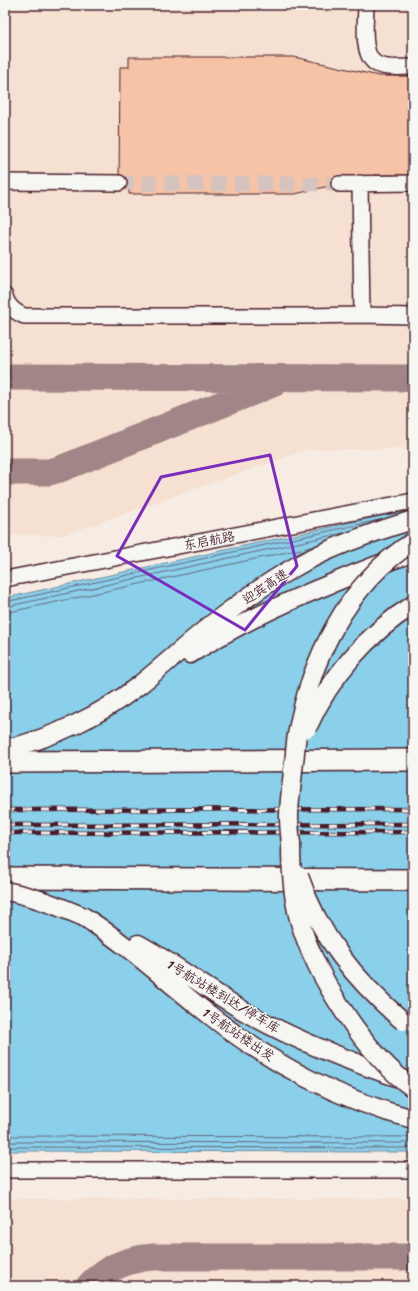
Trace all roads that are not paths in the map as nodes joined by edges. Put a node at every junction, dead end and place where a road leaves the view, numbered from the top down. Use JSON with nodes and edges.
{"nodes":[{"id":1,"x":366,"y":5,"type":"edge"},
{"id":2,"x":413,"y":67,"type":"edge"},
{"id":3,"x":5,"y":182,"type":"edge"},
{"id":4,"x":119,"y":183,"type":"tunnel mouth"},
{"id":5,"x":360,"y":183,"type":"junction"},
{"id":6,"x":413,"y":183,"type":"edge"},
{"id":7,"x":339,"y":184,"type":"tunnel mouth"},
{"id":8,"x":5,"y":296,"type":"edge"},
{"id":9,"x":362,"y":315,"type":"junction"},
{"id":10,"x":413,"y":316,"type":"edge"},
{"id":11,"x":413,"y":501,"type":"edge"},
{"id":12,"x":413,"y":520,"type":"edge"},
{"id":13,"x":413,"y":542,"type":"edge"},
{"id":14,"x":413,"y":554,"type":"edge"},
{"id":15,"x":5,"y":579,"type":"edge"},
{"id":16,"x":413,"y":605,"type":"edge"},
{"id":17,"x":138,"y":686,"type":"junction"},
{"id":18,"x":5,"y":749,"type":"edge"},
{"id":19,"x":413,"y":760,"type":"edge"},
{"id":20,"x":5,"y":762,"type":"edge"},
{"id":21,"x":292,"y":784,"type":"junction"},
{"id":22,"x":291,"y":845,"type":"junction"},
{"id":23,"x":5,"y":878,"type":"edge"},
{"id":24,"x":413,"y":880,"type":"edge"},
{"id":25,"x":5,"y":891,"type":"edge"},
{"id":26,"x":84,"y":917,"type":"junction"},
{"id":27,"x":413,"y":1028,"type":"edge"},
{"id":28,"x":413,"y":1082,"type":"edge"},
{"id":29,"x":413,"y":1088,"type":"edge"},
{"id":30,"x":413,"y":1119,"type":"edge"},
{"id":31,"x":5,"y":1170,"type":"edge"},
{"id":32,"x":413,"y":1170,"type":"edge"}],
"edges":[{"from":1,"to":2,"type":"lane"},
{"from":3,"to":4,"type":"lane"},
{"from":5,"to":6,"type":"lane"},
{"from":5,"to":7,"type":"lane"},
{"from":5,"to":9,"type":"lane"},
{"from":8,"to":9,"type":"lane"},
{"from":9,"to":10,"type":"lane"},
{"from":11,"to":15,"type":"lane","name":"东启航路"},
{"from":12,"to":17,"type":"main road","name":"迎宾高速"},
{"from":13,"to":21,"type":"main road","bridge":true},
{"from":14,"to":17,"type":"main road","name":"迎宾高速","bridge":true},
{"from":16,"to":21,"type":"main road","bridge":true},
{"from":17,"to":18,"type":"main road","name":"迎宾高速"},
{"from":19,"to":20,"type":"highway"},
{"from":21,"to":22,"type":"main road","bridge":true},
{"from":22,"to":27,"type":"main road","bridge":true},
{"from":22,"to":29,"type":"main road","bridge":true},
{"from":23,"to":24,"type":"highway","bridge":true},
{"from":25,"to":26,"type":"main road","bridge":true},
{"from":26,"to":28,"type":"main road","name":"1号航站楼到达/停车库","bridge":true},
{"from":26,"to":30,"type":"main road","name":"1号航站楼出发"},
{"from":31,"to":32,"type":"lane"}]}
